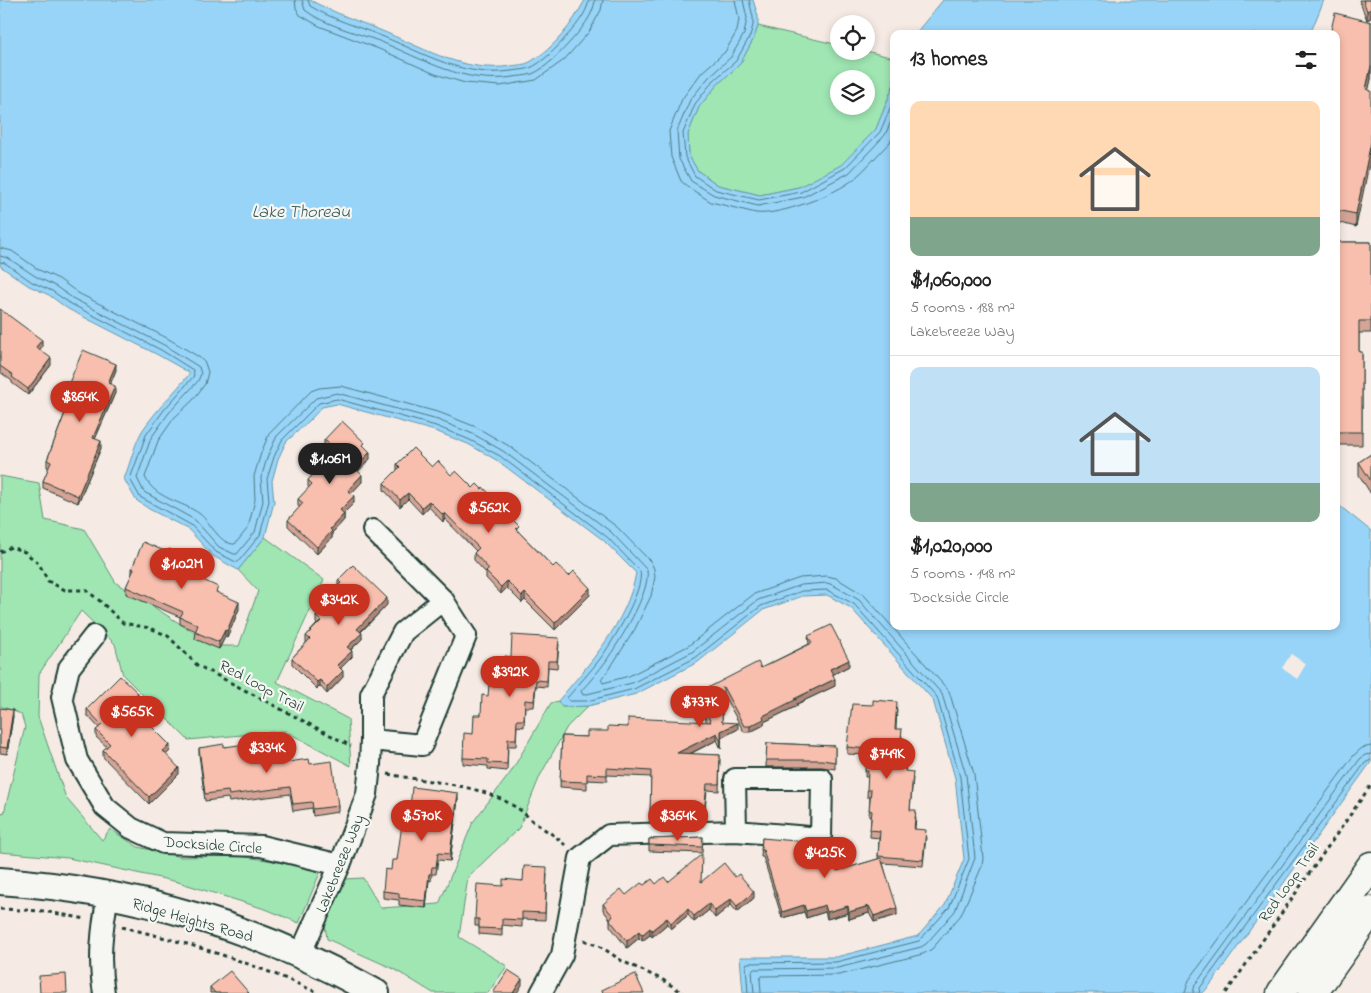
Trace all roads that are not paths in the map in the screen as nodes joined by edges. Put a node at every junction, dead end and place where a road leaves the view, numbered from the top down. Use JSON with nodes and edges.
{"nodes":[{"id":1,"x":373,"y":530,"type":"dead end"},
{"id":2,"x":443,"y":600,"type":"junction"},
{"id":3,"x":94,"y":636,"type":"dead end"},
{"id":4,"x":371,"y":740,"type":"junction"},
{"id":5,"x":736,"y":831,"type":"junction"},
{"id":6,"x":340,"y":865,"type":"junction"},
{"id":7,"x":1371,"y":866,"type":"edge"},
{"id":8,"x":0,"y":881,"type":"edge"},
{"id":9,"x":108,"y":895,"type":"junction"},
{"id":10,"x":1371,"y":911,"type":"edge"},
{"id":11,"x":300,"y":955,"type":"junction"},
{"id":12,"x":104,"y":993,"type":"edge"},
{"id":13,"x":376,"y":993,"type":"edge"},
{"id":14,"x":541,"y":993,"type":"edge"},
{"id":15,"x":1280,"y":993,"type":"edge"},
{"id":16,"x":1313,"y":993,"type":"edge"}],
"edges":[{"from":1,"to":2,"type":"street"},
{"from":2,"to":4,"type":"street","name":"Lakebreeze Way"},
{"from":2,"to":4,"type":"street"},
{"from":3,"to":6,"type":"street","name":"Dockside Circle"},
{"from":4,"to":6,"type":"street","name":"Lakebreeze Way"},
{"from":5,"to":5,"type":"street"},
{"from":5,"to":14,"type":"street"},
{"from":6,"to":11,"type":"street","name":"Lakebreeze Way"},
{"from":7,"to":15,"type":"main road"},
{"from":8,"to":9,"type":"street","name":"Ridge Heights Road"},
{"from":9,"to":11,"type":"street","name":"Ridge Heights Road"},
{"from":9,"to":12,"type":"street"},
{"from":10,"to":16,"type":"main road"},
{"from":11,"to":13,"type":"street","name":"Ridge Heights Road"}]}
